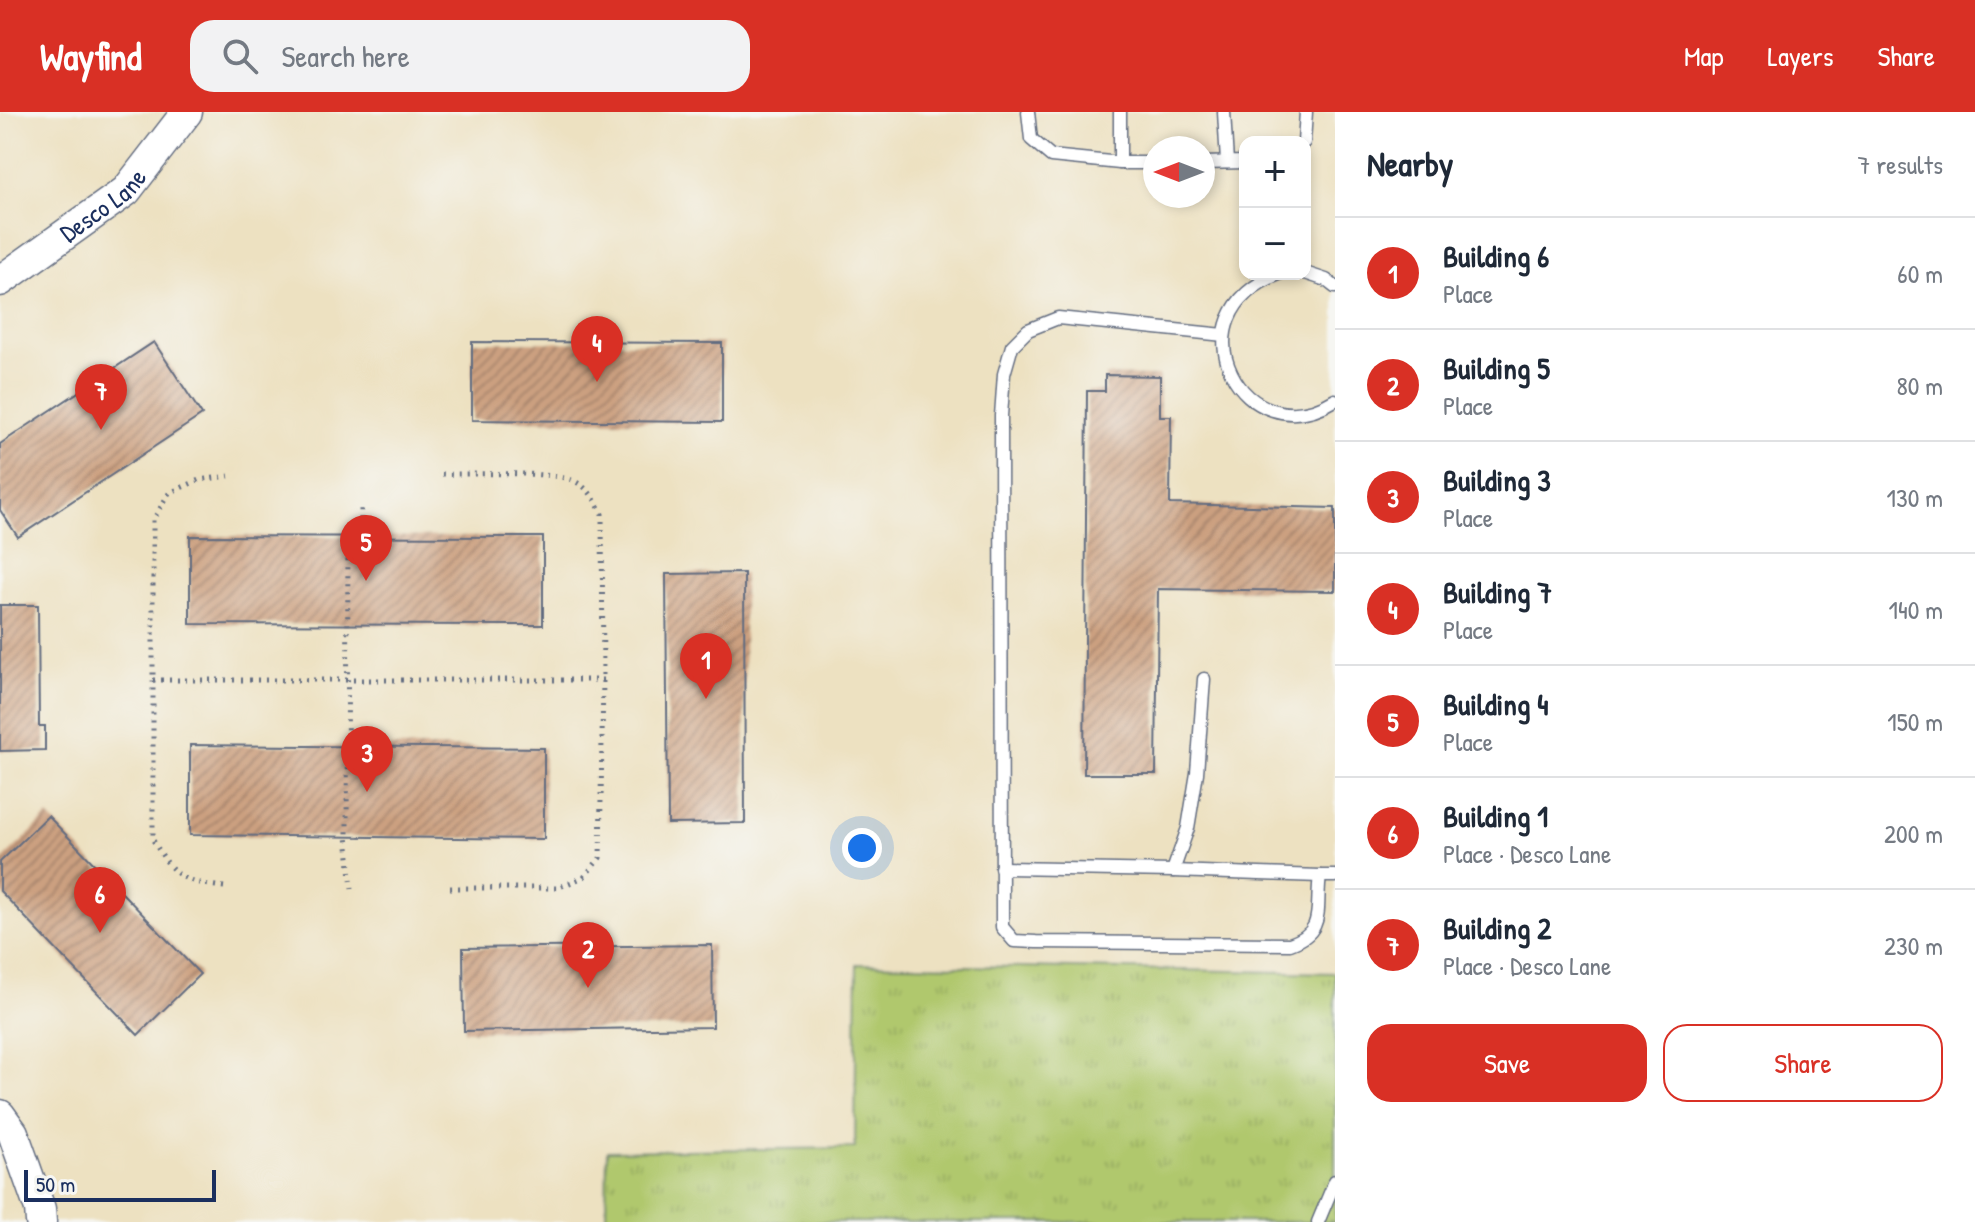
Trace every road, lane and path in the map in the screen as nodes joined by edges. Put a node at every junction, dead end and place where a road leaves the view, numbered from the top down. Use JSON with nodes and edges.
{"nodes":[{"id":1,"x":187,"y":112,"type":"edge"},
{"id":2,"x":1028,"y":112,"type":"edge"},
{"id":3,"x":1120,"y":112,"type":"edge"},
{"id":4,"x":1224,"y":112,"type":"edge"},
{"id":5,"x":1306,"y":112,"type":"edge"},
{"id":6,"x":1304,"y":136,"type":"edge"},
{"id":7,"x":1215,"y":162,"type":"edge"},
{"id":8,"x":1227,"y":162,"type":"junction"},
{"id":9,"x":1239,"y":162,"type":"edge"},
{"id":10,"x":1120,"y":163,"type":"junction"},
{"id":11,"x":1143,"y":163,"type":"edge"},
{"id":12,"x":1311,"y":275,"type":"edge"},
{"id":13,"x":1262,"y":280,"type":"edge"},
{"id":14,"x":0,"y":281,"type":"edge"},
{"id":15,"x":1335,"y":287,"type":"edge"},
{"id":16,"x":1224,"y":335,"type":"junction"},
{"id":17,"x":1335,"y":400,"type":"edge"},
{"id":18,"x":442,"y":474,"type":"dead end"},
{"id":19,"x":229,"y":476,"type":"dead end"},
{"id":20,"x":361,"y":508,"type":"dead end"},
{"id":21,"x":1204,"y":679,"type":"dead end"},
{"id":22,"x":153,"y":680,"type":"junction"},
{"id":23,"x":347,"y":680,"type":"junction"},
{"id":24,"x":603,"y":680,"type":"junction"},
{"id":25,"x":1001,"y":868,"type":"junction"},
{"id":26,"x":1173,"y":871,"type":"junction"},
{"id":27,"x":1320,"y":876,"type":"junction"},
{"id":28,"x":1335,"y":876,"type":"edge"},
{"id":29,"x":224,"y":887,"type":"dead end"},
{"id":30,"x":445,"y":888,"type":"dead end"},
{"id":31,"x":352,"y":889,"type":"dead end"},
{"id":32,"x":0,"y":1115,"type":"edge"},
{"id":33,"x":1335,"y":1181,"type":"edge"},
{"id":34,"x":41,"y":1222,"type":"edge"},
{"id":35,"x":1318,"y":1222,"type":"edge"}],
"edges":[{"from":1,"to":14,"type":"street","name":"Desco Lane"},
{"from":2,"to":10,"type":"lane"},
{"from":3,"to":10,"type":"lane"},
{"from":4,"to":8,"type":"lane"},
{"from":5,"to":6,"type":"lane"},
{"from":7,"to":8,"type":"lane"},
{"from":8,"to":9,"type":"lane"},
{"from":10,"to":11,"type":"lane"},
{"from":12,"to":15,"type":"lane"},
{"from":13,"to":16,"type":"lane"},
{"from":16,"to":17,"type":"lane"},
{"from":16,"to":25,"type":"lane"},
{"from":18,"to":24,"type":"path"},
{"from":19,"to":22,"type":"path"},
{"from":20,"to":23,"type":"path"},
{"from":21,"to":26,"type":"lane"},
{"from":22,"to":23,"type":"path"},
{"from":22,"to":29,"type":"path"},
{"from":23,"to":24,"type":"path"},
{"from":23,"to":31,"type":"path"},
{"from":24,"to":30,"type":"path"},
{"from":25,"to":26,"type":"lane"},
{"from":25,"to":27,"type":"lane"},
{"from":26,"to":27,"type":"lane"},
{"from":27,"to":28,"type":"lane"},
{"from":32,"to":34,"type":"street"},
{"from":33,"to":35,"type":"lane"}]}
